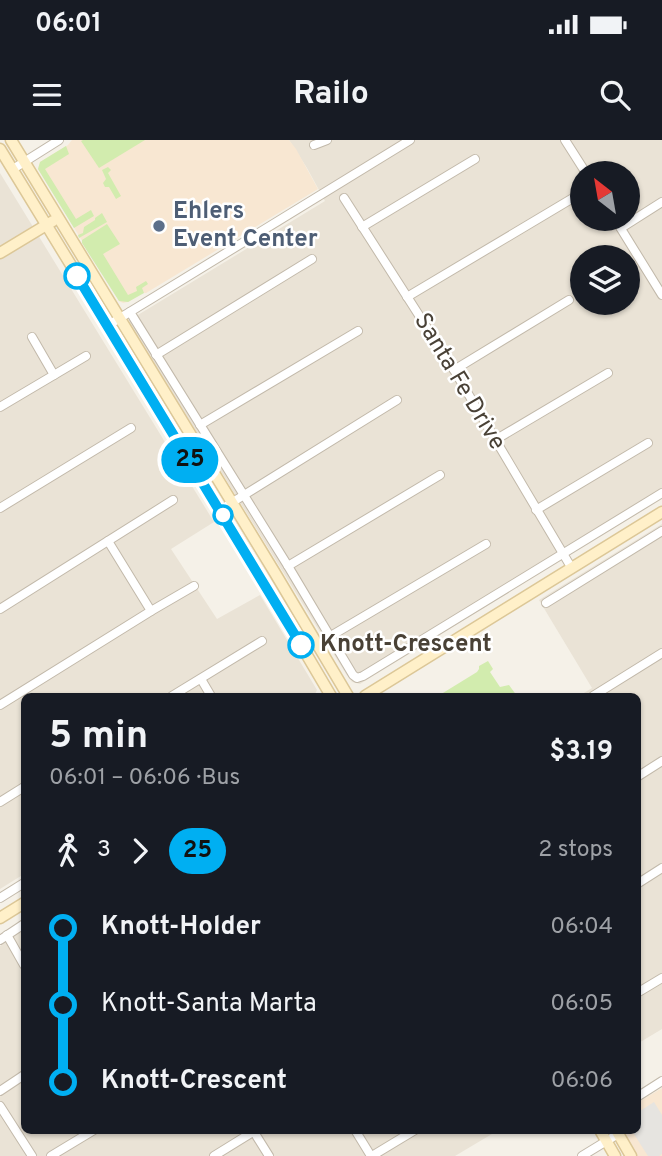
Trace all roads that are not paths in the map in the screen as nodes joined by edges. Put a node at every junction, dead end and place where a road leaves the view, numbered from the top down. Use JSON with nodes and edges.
{"nodes":[{"id":1,"x":11,"y":140,"type":"edge"},
{"id":2,"x":59,"y":140,"type":"edge"},
{"id":3,"x":327,"y":140,"type":"edge"},
{"id":4,"x":565,"y":140,"type":"edge"},
{"id":5,"x":405,"y":141,"type":"edge"},
{"id":6,"x":314,"y":145,"type":"dead end"},
{"id":7,"x":0,"y":149,"type":"edge"},
{"id":8,"x":475,"y":159,"type":"dead end"},
{"id":9,"x":578,"y":161,"type":"edge"},
{"id":10,"x":24,"y":162,"type":"junction"},
{"id":11,"x":13,"y":169,"type":"junction"},
{"id":12,"x":344,"y":198,"type":"dead end"},
{"id":13,"x":570,"y":200,"type":"edge"},
{"id":14,"x":662,"y":202,"type":"edge"},
{"id":15,"x":640,"y":216,"type":"edge"},
{"id":16,"x":58,"y":218,"type":"junction"},
{"id":17,"x":47,"y":225,"type":"junction"},
{"id":18,"x":362,"y":227,"type":"junction"},
{"id":19,"x":623,"y":231,"type":"edge"},
{"id":20,"x":0,"y":253,"type":"edge"},
{"id":21,"x":312,"y":259,"type":"dead end"},
{"id":22,"x":662,"y":295,"type":"edge"},
{"id":23,"x":407,"y":297,"type":"junction"},
{"id":24,"x":569,"y":300,"type":"dead end"},
{"id":25,"x":130,"y":312,"type":"junction"},
{"id":26,"x":119,"y":318,"type":"junction"},
{"id":27,"x":107,"y":326,"type":"junction"},
{"id":28,"x":358,"y":331,"type":"dead end"},
{"id":29,"x":32,"y":337,"type":"dead end"},
{"id":30,"x":156,"y":355,"type":"junction"},
{"id":31,"x":86,"y":356,"type":"dead end"},
{"id":32,"x":454,"y":370,"type":"junction"},
{"id":33,"x":608,"y":373,"type":"dead end"},
{"id":34,"x":54,"y":376,"type":"junction"},
{"id":35,"x":397,"y":400,"type":"dead end"},
{"id":36,"x":0,"y":407,"type":"edge"},
{"id":37,"x":200,"y":425,"type":"junction"},
{"id":38,"x":131,"y":428,"type":"dead end"},
{"id":39,"x":495,"y":440,"type":"junction"},
{"id":40,"x":648,"y":443,"type":"dead end"},
{"id":41,"x":440,"y":475,"type":"dead end"},
{"id":42,"x":662,"y":493,"type":"edge"},
{"id":43,"x":243,"y":495,"type":"junction"},
{"id":44,"x":173,"y":500,"type":"dead end"},
{"id":45,"x":232,"y":503,"type":"junction"},
{"id":46,"x":0,"y":508,"type":"edge"},
{"id":47,"x":220,"y":510,"type":"junction"},
{"id":48,"x":536,"y":510,"type":"junction"},
{"id":49,"x":662,"y":512,"type":"edge"},
{"id":50,"x":662,"y":531,"type":"edge"},
{"id":51,"x":108,"y":541,"type":"junction"},
{"id":52,"x":486,"y":544,"type":"dead end"},
{"id":53,"x":563,"y":554,"type":"junction"},
{"id":54,"x":288,"y":565,"type":"junction"},
{"id":55,"x":572,"y":567,"type":"junction"},
{"id":56,"x":194,"y":586,"type":"dead end"},
{"id":57,"x":546,"y":603,"type":"dead end"},
{"id":58,"x":0,"y":609,"type":"edge"},
{"id":59,"x":151,"y":611,"type":"junction"},
{"id":60,"x":329,"y":637,"type":"junction"},
{"id":61,"x":262,"y":641,"type":"dead end"},
{"id":62,"x":662,"y":653,"type":"edge"},
{"id":63,"x":201,"y":679,"type":"junction"},
{"id":64,"x":177,"y":693,"type":"edge"},
{"id":65,"x":209,"y":693,"type":"edge"},
{"id":66,"x":329,"y":693,"type":"edge"},
{"id":67,"x":346,"y":693,"type":"edge"},
{"id":68,"x":370,"y":693,"type":"edge"},
{"id":69,"x":598,"y":693,"type":"edge"},
{"id":70,"x":0,"y":705,"type":"edge"},
{"id":71,"x":662,"y":761,"type":"edge"},
{"id":72,"x":641,"y":774,"type":"edge"},
{"id":73,"x":21,"y":789,"type":"edge"},
{"id":74,"x":0,"y":802,"type":"edge"},
{"id":75,"x":662,"y":869,"type":"edge"},
{"id":76,"x":641,"y":882,"type":"edge"},
{"id":77,"x":21,"y":885,"type":"edge"},
{"id":78,"x":0,"y":898,"type":"edge"},
{"id":79,"x":21,"y":905,"type":"edge"},
{"id":80,"x":0,"y":918,"type":"edge"},
{"id":81,"x":21,"y":926,"type":"edge"},
{"id":82,"x":3,"y":937,"type":"edge"},
{"id":83,"x":21,"y":961,"type":"edge"},
{"id":84,"x":662,"y":978,"type":"edge"},
{"id":85,"x":641,"y":991,"type":"edge"},
{"id":86,"x":21,"y":1078,"type":"edge"},
{"id":87,"x":662,"y":1081,"type":"edge"},
{"id":88,"x":0,"y":1091,"type":"edge"},
{"id":89,"x":641,"y":1094,"type":"edge"},
{"id":90,"x":0,"y":1106,"type":"edge"},
{"id":91,"x":87,"y":1134,"type":"edge"},
{"id":92,"x":250,"y":1134,"type":"edge"},
{"id":93,"x":257,"y":1134,"type":"edge"},
{"id":94,"x":358,"y":1134,"type":"edge"},
{"id":95,"x":408,"y":1134,"type":"edge"},
{"id":96,"x":602,"y":1134,"type":"edge"},
{"id":97,"x":616,"y":1134,"type":"edge"},
{"id":98,"x":618,"y":1134,"type":"edge"},
{"id":99,"x":606,"y":1141,"type":"junction"},
{"id":100,"x":32,"y":1156,"type":"edge"},
{"id":101,"x":51,"y":1156,"type":"edge"},
{"id":102,"x":214,"y":1156,"type":"edge"},
{"id":103,"x":268,"y":1156,"type":"edge"},
{"id":104,"x":372,"y":1156,"type":"edge"},
{"id":105,"x":582,"y":1156,"type":"edge"},
{"id":106,"x":615,"y":1156,"type":"edge"},
{"id":107,"x":631,"y":1156,"type":"edge"}],
"edges":[{"from":1,"to":10,"type":"main road"},
{"from":2,"to":10,"type":"street"},
{"from":3,"to":6,"type":"street"},
{"from":4,"to":9,"type":"street"},
{"from":5,"to":25,"type":"street"},
{"from":7,"to":11,"type":"main road"},
{"from":8,"to":18,"type":"street"},
{"from":10,"to":11,"type":"street"},
{"from":10,"to":16,"type":"main road"},
{"from":11,"to":17,"type":"main road"},
{"from":12,"to":18,"type":"street","name":"Santa Fe Drive"},
{"from":13,"to":23,"type":"street"},
{"from":14,"to":15,"type":"street"},
{"from":16,"to":17,"type":"main road"},
{"from":16,"to":26,"type":"main road"},
{"from":17,"to":20,"type":"main road"},
{"from":17,"to":27,"type":"main road"},
{"from":18,"to":23,"type":"street","name":"Santa Fe Drive"},
{"from":19,"to":22,"type":"street"},
{"from":21,"to":30,"type":"street"},
{"from":23,"to":32,"type":"street","name":"Santa Fe Drive"},
{"from":24,"to":32,"type":"street"},
{"from":25,"to":26,"type":"street"},
{"from":25,"to":30,"type":"street"},
{"from":26,"to":27,"type":"street"},
{"from":26,"to":45,"type":"main road"},
{"from":27,"to":47,"type":"main road"},
{"from":28,"to":37,"type":"street"},
{"from":29,"to":34,"type":"street"},
{"from":30,"to":37,"type":"street"},
{"from":31,"to":34,"type":"street"},
{"from":32,"to":39,"type":"street","name":"Santa Fe Drive"},
{"from":33,"to":39,"type":"street"},
{"from":34,"to":36,"type":"street"},
{"from":35,"to":43,"type":"street"},
{"from":37,"to":43,"type":"street"},
{"from":38,"to":46,"type":"street"},
{"from":39,"to":48,"type":"street","name":"Santa Fe Drive"},
{"from":40,"to":48,"type":"street"},
{"from":41,"to":54,"type":"street"},
{"from":42,"to":53,"type":"street"},
{"from":43,"to":45,"type":"street"},
{"from":43,"to":54,"type":"street"},
{"from":44,"to":51,"type":"street"},
{"from":45,"to":47,"type":"street"},
{"from":45,"to":67,"type":"main road"},
{"from":47,"to":66,"type":"main road"},
{"from":48,"to":53,"type":"street","name":"Santa Fe Drive"},
{"from":49,"to":55,"type":"main road"},
{"from":50,"to":57,"type":"street"},
{"from":51,"to":58,"type":"street"},
{"from":51,"to":59,"type":"street"},
{"from":52,"to":60,"type":"street"},
{"from":53,"to":55,"type":"street","name":"Santa Fe Drive"},
{"from":53,"to":60,"type":"street"},
{"from":54,"to":60,"type":"street"},
{"from":55,"to":68,"type":"main road"},
{"from":56,"to":59,"type":"street"},
{"from":59,"to":70,"type":"street"},
{"from":61,"to":63,"type":"street"},
{"from":62,"to":69,"type":"street"},
{"from":63,"to":64,"type":"street"},
{"from":63,"to":65,"type":"street"},
{"from":71,"to":72,"type":"street"},
{"from":73,"to":74,"type":"street"},
{"from":75,"to":76,"type":"street"},
{"from":77,"to":78,"type":"street"},
{"from":79,"to":80,"type":"main road"},
{"from":81,"to":82,"type":"street"},
{"from":82,"to":83,"type":"street"},
{"from":84,"to":85,"type":"street"},
{"from":86,"to":88,"type":"street"},
{"from":87,"to":89,"type":"street"},
{"from":90,"to":100,"type":"street"},
{"from":91,"to":101,"type":"street"},
{"from":92,"to":102,"type":"street"},
{"from":93,"to":103,"type":"street"},
{"from":94,"to":104,"type":"street"},
{"from":95,"to":104,"type":"street"},
{"from":96,"to":99,"type":"main road"},
{"from":97,"to":99,"type":"street"},
{"from":98,"to":107,"type":"main road"},
{"from":99,"to":105,"type":"street"},
{"from":99,"to":106,"type":"main road"}]}
